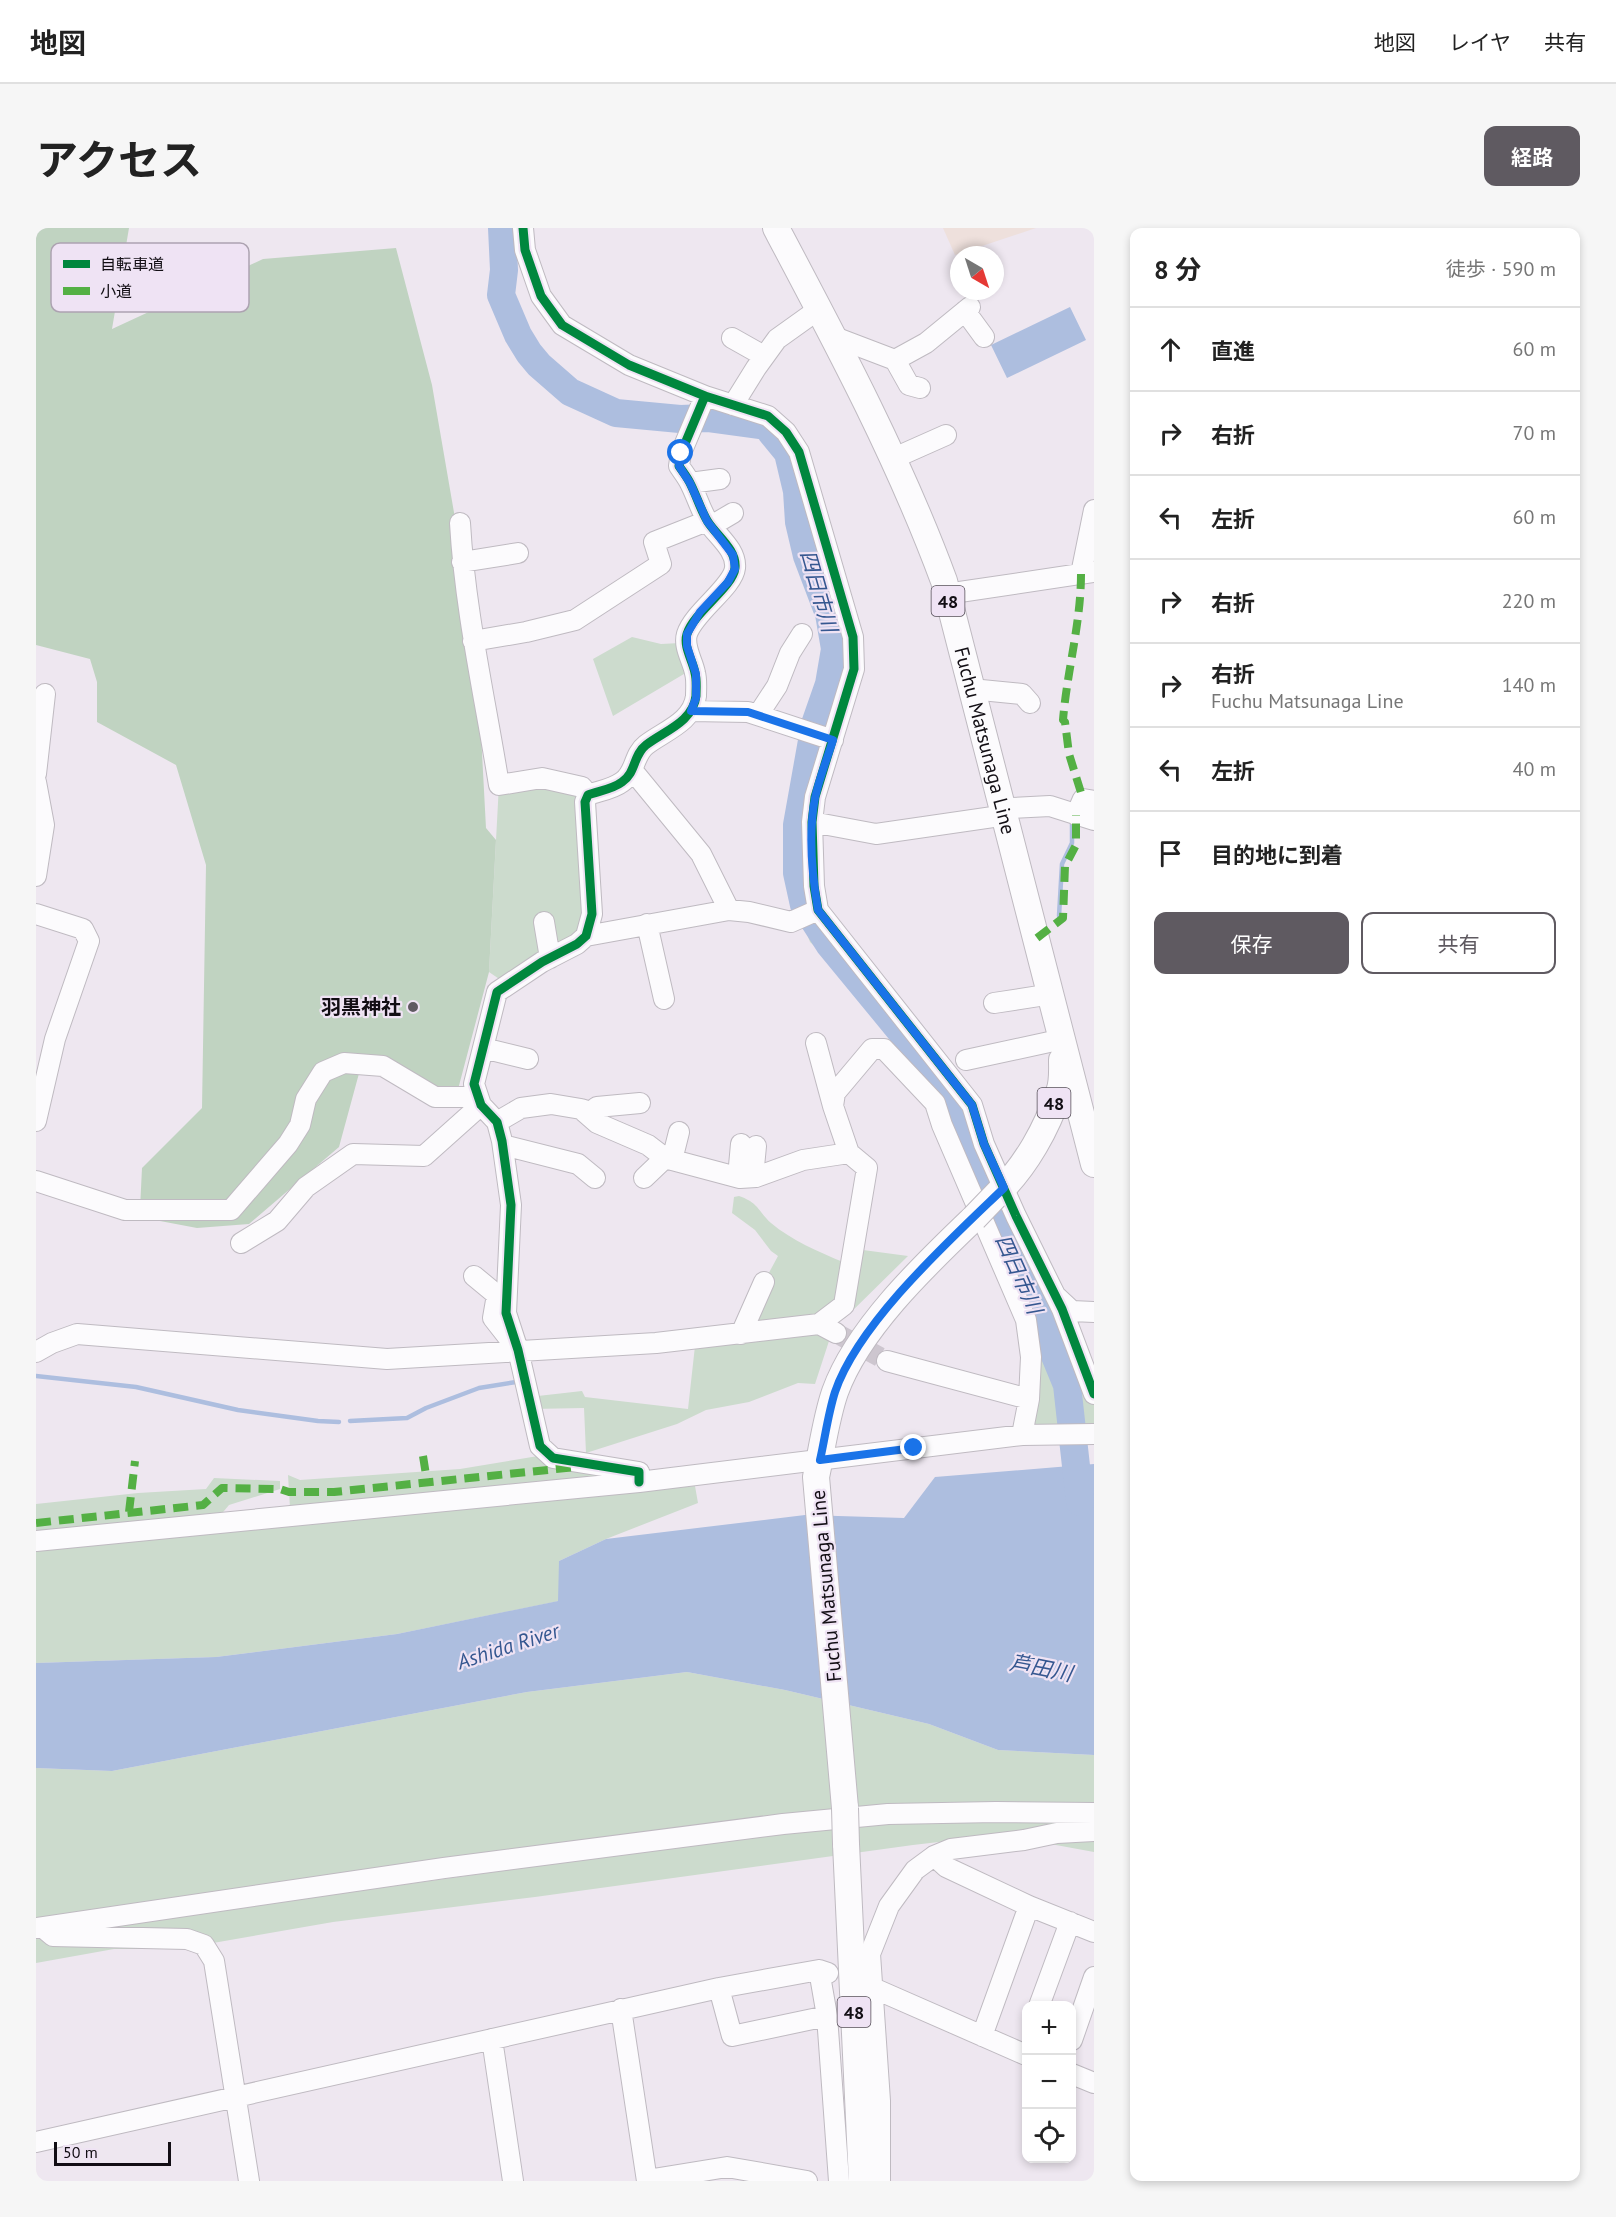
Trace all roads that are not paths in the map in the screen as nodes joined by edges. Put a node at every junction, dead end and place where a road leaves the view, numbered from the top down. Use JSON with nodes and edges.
{"nodes":[{"id":1,"x":523,"y":228,"type":"edge"},
{"id":2,"x":776,"y":228,"type":"edge"},
{"id":3,"x":819,"y":309,"type":"junction"},
{"id":4,"x":832,"y":336,"type":"junction"},
{"id":5,"x":984,"y":337,"type":"dead end"},
{"id":6,"x":732,"y":338,"type":"dead end"},
{"id":7,"x":764,"y":356,"type":"junction"},
{"id":8,"x":895,"y":360,"type":"junction"},
{"id":9,"x":920,"y":388,"type":"dead end"},
{"id":10,"x":702,"y":402,"type":"junction"},
{"id":11,"x":734,"y":405,"type":"junction"},
{"id":12,"x":946,"y":435,"type":"dead end"},
{"id":13,"x":892,"y":459,"type":"junction"},
{"id":14,"x":720,"y":479,"type":"dead end"},
{"id":15,"x":690,"y":483,"type":"junction"},
{"id":16,"x":1094,"y":510,"type":"edge"},
{"id":17,"x":733,"y":513,"type":"dead end"},
{"id":18,"x":460,"y":523,"type":"dead end"},
{"id":19,"x":709,"y":524,"type":"junction"},
{"id":20,"x":518,"y":553,"type":"dead end"},
{"id":21,"x":462,"y":562,"type":"junction"},
{"id":22,"x":1088,"y":573,"type":"edge"},
{"id":23,"x":946,"y":594,"type":"junction"},
{"id":24,"x":802,"y":634,"type":"dead end"},
{"id":25,"x":473,"y":640,"type":"junction"},
{"id":26,"x":971,"y":688,"type":"junction"},
{"id":27,"x":45,"y":694,"type":"dead end"},
{"id":28,"x":1030,"y":703,"type":"dead end"},
{"id":29,"x":691,"y":711,"type":"junction"},
{"id":30,"x":758,"y":716,"type":"junction"},
{"id":31,"x":821,"y":736,"type":"junction"},
{"id":32,"x":633,"y":771,"type":"junction"},
{"id":33,"x":36,"y":774,"type":"edge"},
{"id":34,"x":36,"y":782,"type":"edge"},
{"id":35,"x":588,"y":795,"type":"junction"},
{"id":36,"x":1094,"y":801,"type":"edge"},
{"id":37,"x":1003,"y":812,"type":"junction"},
{"id":38,"x":1085,"y":818,"type":"edge"},
{"id":39,"x":812,"y":822,"type":"junction"},
{"id":40,"x":36,"y":876,"type":"edge"},
{"id":41,"x":729,"y":910,"type":"junction"},
{"id":42,"x":36,"y":914,"type":"edge"},
{"id":43,"x":809,"y":914,"type":"junction"},
{"id":44,"x":544,"y":922,"type":"dead end"},
{"id":45,"x":646,"y":924,"type":"junction"},
{"id":46,"x":586,"y":936,"type":"junction"},
{"id":47,"x":550,"y":958,"type":"junction"},
{"id":48,"x":1052,"y":997,"type":"junction"},
{"id":49,"x":664,"y":999,"type":"dead end"},
{"id":50,"x":994,"y":1004,"type":"dead end"},
{"id":51,"x":1061,"y":1040,"type":"junction"},
{"id":52,"x":816,"y":1042,"type":"dead end"},
{"id":53,"x":483,"y":1048,"type":"junction"},
{"id":54,"x":528,"y":1059,"type":"dead end"},
{"id":55,"x":966,"y":1060,"type":"dead end"},
{"id":56,"x":479,"y":1101,"type":"junction"},
{"id":57,"x":640,"y":1103,"type":"dead end"},
{"id":58,"x":833,"y":1106,"type":"junction"},
{"id":59,"x":581,"y":1109,"type":"junction"},
{"id":60,"x":36,"y":1121,"type":"edge"},
{"id":61,"x":497,"y":1122,"type":"junction"},
{"id":62,"x":679,"y":1132,"type":"dead end"},
{"id":63,"x":502,"y":1145,"type":"junction"},
{"id":64,"x":749,"y":1145,"type":"dead end"},
{"id":65,"x":849,"y":1153,"type":"junction"},
{"id":66,"x":669,"y":1159,"type":"junction"},
{"id":67,"x":1094,"y":1164,"type":"edge"},
{"id":68,"x":746,"y":1177,"type":"junction"},
{"id":69,"x":595,"y":1178,"type":"dead end"},
{"id":70,"x":644,"y":1178,"type":"dead end"},
{"id":71,"x":36,"y":1181,"type":"edge"},
{"id":72,"x":1001,"y":1190,"type":"junction"},
{"id":73,"x":241,"y":1243,"type":"dead end"},
{"id":74,"x":474,"y":1276,"type":"dead end"},
{"id":75,"x":764,"y":1282,"type":"dead end"},
{"id":76,"x":1055,"y":1296,"type":"junction"},
{"id":77,"x":1094,"y":1312,"type":"edge"},
{"id":78,"x":741,"y":1334,"type":"junction"},
{"id":79,"x":518,"y":1350,"type":"junction"},
{"id":80,"x":36,"y":1352,"type":"edge"},
{"id":81,"x":887,"y":1361,"type":"tunnel mouth"},
{"id":82,"x":1094,"y":1394,"type":"edge"},
{"id":83,"x":1029,"y":1399,"type":"junction"},
{"id":84,"x":1094,"y":1434,"type":"edge"},
{"id":85,"x":1022,"y":1435,"type":"junction"},
{"id":86,"x":818,"y":1468,"type":"junction"},
{"id":87,"x":639,"y":1482,"type":"junction"},
{"id":88,"x":36,"y":1541,"type":"edge"},
{"id":89,"x":1094,"y":1813,"type":"edge"},
{"id":90,"x":1094,"y":1831,"type":"edge"},
{"id":91,"x":934,"y":1856,"type":"junction"},
{"id":92,"x":1029,"y":1906,"type":"junction"},
{"id":93,"x":1070,"y":1922,"type":"junction"},
{"id":94,"x":39,"y":1928,"type":"edge"},
{"id":95,"x":1094,"y":1932,"type":"edge"},
{"id":96,"x":1094,"y":1977,"type":"edge"},
{"id":97,"x":866,"y":1985,"type":"junction"},
{"id":98,"x":719,"y":1988,"type":"junction"},
{"id":99,"x":1041,"y":2001,"type":"edge"},
{"id":100,"x":621,"y":2009,"type":"junction"},
{"id":101,"x":827,"y":2016,"type":"junction"},
{"id":102,"x":1076,"y":2026,"type":"edge"},
{"id":103,"x":982,"y":2036,"type":"junction"},
{"id":104,"x":492,"y":2038,"type":"junction"},
{"id":105,"x":1022,"y":2048,"type":"edge"},
{"id":106,"x":1076,"y":2076,"type":"edge"},
{"id":107,"x":1094,"y":2083,"type":"edge"},
{"id":108,"x":236,"y":2097,"type":"junction"},
{"id":109,"x":36,"y":2142,"type":"edge"},
{"id":110,"x":249,"y":2181,"type":"edge"},
{"id":111,"x":513,"y":2181,"type":"edge"},
{"id":112,"x":647,"y":2181,"type":"edge"},
{"id":113,"x":807,"y":2181,"type":"edge"},
{"id":114,"x":839,"y":2181,"type":"edge"},
{"id":115,"x":862,"y":2181,"type":"edge"},
{"id":116,"x":880,"y":2181,"type":"edge"}],
"edges":[{"from":1,"to":10,"type":"street"},
{"from":2,"to":3,"type":"main road","name":"Fuchu Matsunaga Line","number":"48"},
{"from":3,"to":4,"type":"main road","name":"Fuchu Matsunaga Line","number":"48"},
{"from":3,"to":7,"type":"street"},
{"from":4,"to":8,"type":"street"},
{"from":4,"to":13,"type":"main road","name":"Fuchu Matsunaga Line","number":"48"},
{"from":5,"to":8,"type":"street"},
{"from":6,"to":7,"type":"street"},
{"from":7,"to":11,"type":"street"},
{"from":8,"to":9,"type":"street"},
{"from":10,"to":11,"type":"street"},
{"from":10,"to":15,"type":"street"},
{"from":11,"to":31,"type":"street"},
{"from":12,"to":13,"type":"street"},
{"from":13,"to":23,"type":"main road","name":"Fuchu Matsunaga Line","number":"48"},
{"from":14,"to":15,"type":"street"},
{"from":15,"to":19,"type":"street"},
{"from":16,"to":22,"type":"street"},
{"from":17,"to":19,"type":"street"},
{"from":18,"to":21,"type":"street"},
{"from":19,"to":25,"type":"street"},
{"from":19,"to":29,"type":"street"},
{"from":20,"to":21,"type":"street"},
{"from":21,"to":25,"type":"street"},
{"from":22,"to":23,"type":"street"},
{"from":23,"to":26,"type":"main road","name":"Fuchu Matsunaga Line","number":"48"},
{"from":24,"to":30,"type":"street"},
{"from":25,"to":35,"type":"street"},
{"from":26,"to":28,"type":"street"},
{"from":26,"to":37,"type":"main road","name":"Fuchu Matsunaga Line","number":"48"},
{"from":27,"to":33,"type":"street"},
{"from":29,"to":30,"type":"street"},
{"from":29,"to":32,"type":"street"},
{"from":30,"to":31,"type":"street"},
{"from":31,"to":39,"type":"street"},
{"from":32,"to":35,"type":"street"},
{"from":32,"to":41,"type":"street"},
{"from":34,"to":40,"type":"street"},
{"from":35,"to":46,"type":"street"},
{"from":36,"to":38,"type":"street"},
{"from":37,"to":38,"type":"street"},
{"from":37,"to":39,"type":"street"},
{"from":37,"to":48,"type":"main road","name":"Fuchu Matsunaga Line","number":"48"},
{"from":39,"to":43,"type":"street"},
{"from":41,"to":43,"type":"street"},
{"from":41,"to":45,"type":"street"},
{"from":42,"to":60,"type":"street"},
{"from":43,"to":72,"type":"street"},
{"from":44,"to":47,"type":"street"},
{"from":45,"to":46,"type":"street"},
{"from":45,"to":49,"type":"street"},
{"from":46,"to":47,"type":"street"},
{"from":47,"to":53,"type":"street"},
{"from":48,"to":50,"type":"street"},
{"from":48,"to":51,"type":"main road","name":"Fuchu Matsunaga Line","number":"48"},
{"from":51,"to":55,"type":"street"},
{"from":51,"to":67,"type":"main road","name":"Fuchu Matsunaga Line","number":"48"},
{"from":51,"to":72,"type":"main road","name":"Fuchu Matsunaga Line","number":"48"},
{"from":52,"to":58,"type":"street"},
{"from":53,"to":54,"type":"street"},
{"from":53,"to":56,"type":"street"},
{"from":56,"to":61,"type":"street"},
{"from":56,"to":71,"type":"street"},
{"from":56,"to":73,"type":"street"},
{"from":57,"to":59,"type":"street"},
{"from":58,"to":65,"type":"street"},
{"from":58,"to":83,"type":"street"},
{"from":59,"to":61,"type":"street"},
{"from":59,"to":66,"type":"street"},
{"from":61,"to":63,"type":"street"},
{"from":62,"to":66,"type":"street"},
{"from":63,"to":69,"type":"street"},
{"from":63,"to":79,"type":"street"},
{"from":64,"to":68,"type":"street"},
{"from":65,"to":68,"type":"street"},
{"from":65,"to":78,"type":"street"},
{"from":66,"to":68,"type":"street"},
{"from":66,"to":70,"type":"street"},
{"from":72,"to":76,"type":"street"},
{"from":72,"to":86,"type":"main road","name":"Fuchu Matsunaga Line","number":"48","bridge":true},
{"from":74,"to":79,"type":"street"},
{"from":75,"to":78,"type":"street"},
{"from":76,"to":77,"type":"street"},
{"from":76,"to":82,"type":"street"},
{"from":78,"to":79,"type":"street"},
{"from":79,"to":80,"type":"street"},
{"from":79,"to":87,"type":"street"},
{"from":81,"to":83,"type":"street"},
{"from":83,"to":85,"type":"street"},
{"from":84,"to":85,"type":"street"},
{"from":85,"to":86,"type":"street"},
{"from":86,"to":87,"type":"street"},
{"from":86,"to":115,"type":"main road","name":"Fuchu Matsunaga Line","number":"48","bridge":true},
{"from":87,"to":88,"type":"street"},
{"from":89,"to":94,"type":"street"},
{"from":90,"to":91,"type":"street"},
{"from":91,"to":92,"type":"street"},
{"from":91,"to":97,"type":"street"},
{"from":92,"to":93,"type":"street"},
{"from":92,"to":103,"type":"street"},
{"from":93,"to":95,"type":"street"},
{"from":93,"to":99,"type":"street"},
{"from":94,"to":108,"type":"street"},
{"from":96,"to":102,"type":"street"},
{"from":97,"to":103,"type":"street"},
{"from":97,"to":116,"type":"street"},
{"from":98,"to":100,"type":"street"},
{"from":98,"to":101,"type":"street"},
{"from":98,"to":101,"type":"street"},
{"from":100,"to":104,"type":"street"},
{"from":100,"to":112,"type":"street"},
{"from":101,"to":114,"type":"street"},
{"from":103,"to":105,"type":"street"},
{"from":104,"to":108,"type":"street"},
{"from":104,"to":111,"type":"street"},
{"from":106,"to":107,"type":"street"},
{"from":108,"to":109,"type":"street"},
{"from":108,"to":110,"type":"street"},
{"from":112,"to":113,"type":"street"}]}
